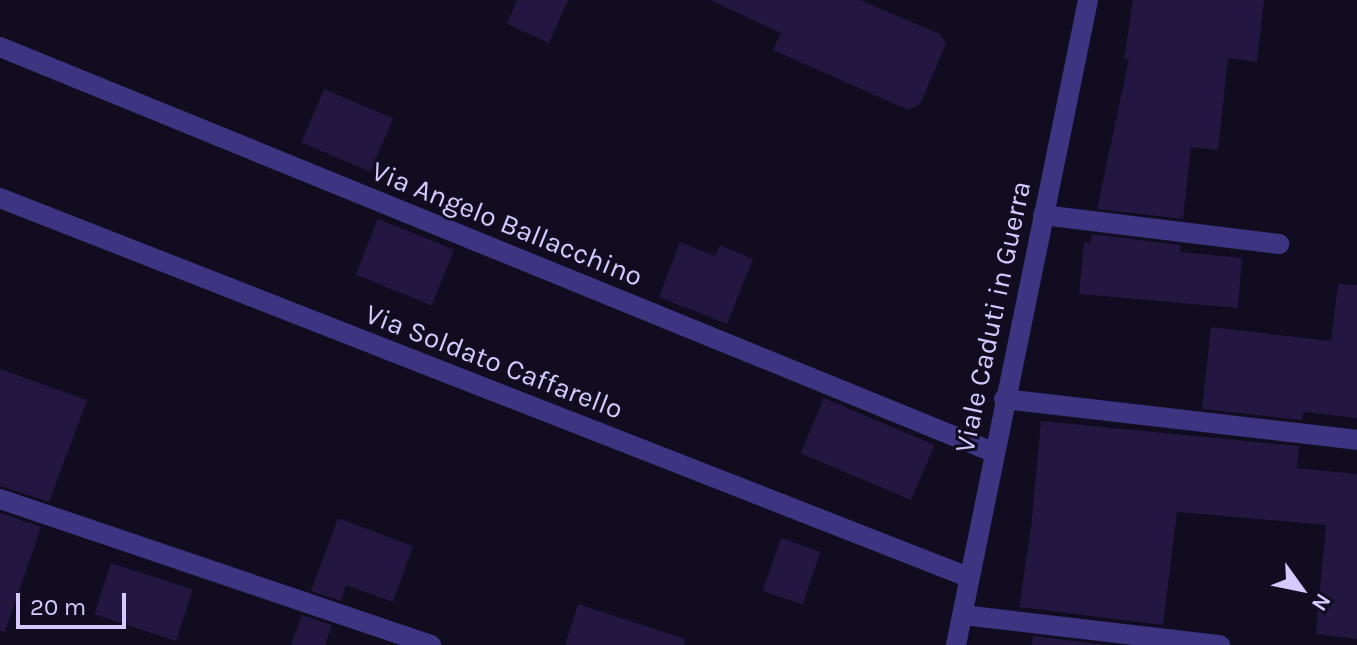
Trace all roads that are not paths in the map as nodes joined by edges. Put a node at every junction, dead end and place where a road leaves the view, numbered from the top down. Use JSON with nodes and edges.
{"nodes":[{"id":1,"x":1088,"y":0,"type":"edge"},
{"id":2,"x":0,"y":47,"type":"edge"},
{"id":3,"x":0,"y":198,"type":"edge"},
{"id":4,"x":1043,"y":215,"type":"junction"},
{"id":5,"x":1279,"y":244,"type":"dead end"},
{"id":6,"x":1004,"y":399,"type":"junction"},
{"id":7,"x":1357,"y":440,"type":"edge"},
{"id":8,"x":993,"y":452,"type":"junction"},
{"id":9,"x":0,"y":499,"type":"edge"},
{"id":10,"x":968,"y":577,"type":"junction"},
{"id":11,"x":963,"y":615,"type":"junction"},
{"id":12,"x":431,"y":645,"type":"edge"},
{"id":13,"x":956,"y":645,"type":"edge"},
{"id":14,"x":1220,"y":645,"type":"edge"}],
"edges":[{"from":1,"to":4,"type":"street","name":"Viale Caduti in Guerra"},
{"from":2,"to":8,"type":"street","name":"Via Angelo Ballacchino"},
{"from":3,"to":10,"type":"street","name":"Via Soldato Caffarello"},
{"from":4,"to":5,"type":"street"},
{"from":4,"to":6,"type":"street","name":"Viale Caduti in Guerra"},
{"from":6,"to":7,"type":"street"},
{"from":6,"to":8,"type":"street","name":"Viale Caduti in Guerra"},
{"from":8,"to":10,"type":"street","name":"Viale Caduti in Guerra"},
{"from":9,"to":12,"type":"street"},
{"from":10,"to":11,"type":"street","name":"Viale Caduti in Guerra"},
{"from":11,"to":13,"type":"street","name":"Viale Caduti in Guerra"},
{"from":11,"to":14,"type":"street"}]}
